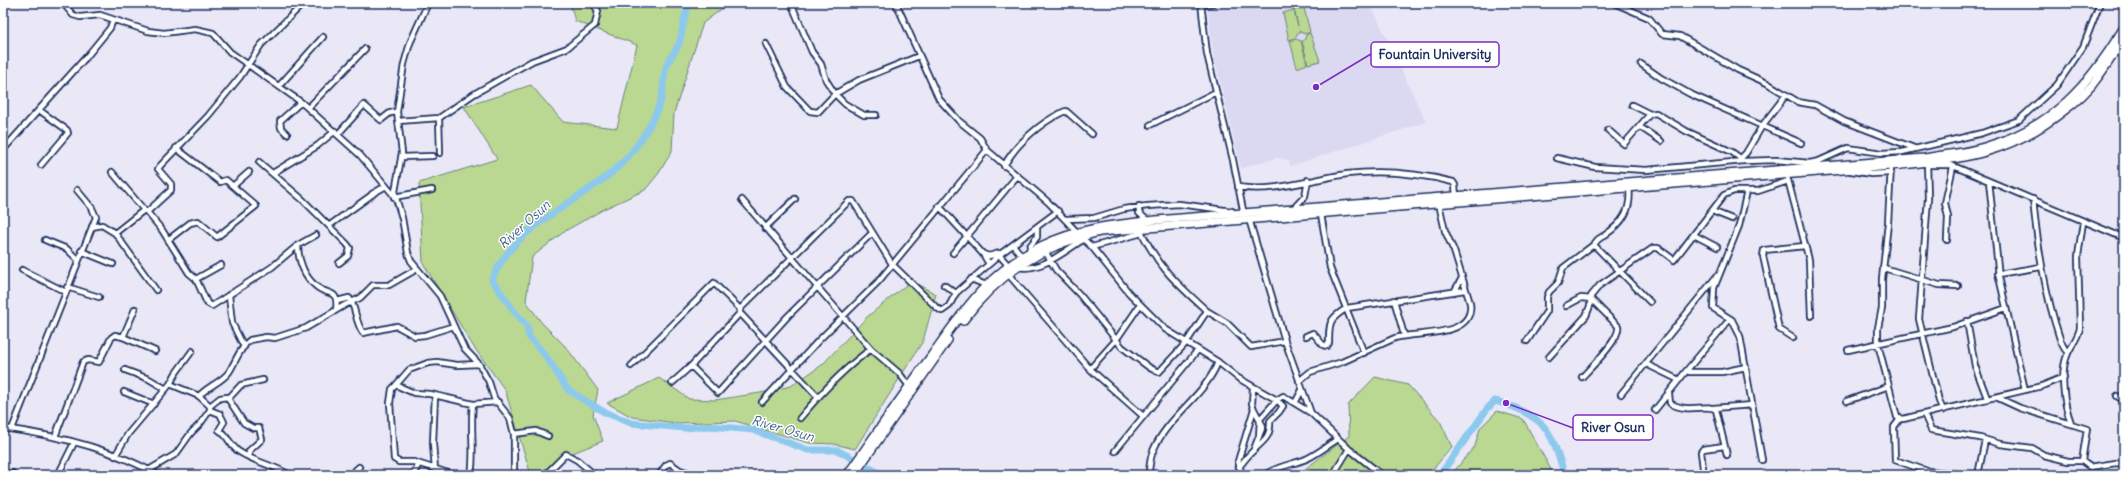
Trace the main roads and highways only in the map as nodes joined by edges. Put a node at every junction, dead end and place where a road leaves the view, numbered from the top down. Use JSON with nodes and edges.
{"nodes":[{"id":1,"x":2124,"y":27,"type":"edge"},
{"id":2,"x":2124,"y":38,"type":"edge"},
{"id":3,"x":1786,"y":171,"type":"junction"},
{"id":4,"x":1245,"y":215,"type":"junction"},
{"id":5,"x":1081,"y":236,"type":"junction"},
{"id":6,"x":1043,"y":249,"type":"junction"},
{"id":7,"x":878,"y":435,"type":"junction"},
{"id":8,"x":847,"y":475,"type":"edge"},
{"id":9,"x":854,"y":475,"type":"edge"}],
"edges":[{"from":1,"to":3,"type":"highway"},
{"from":2,"to":3,"type":"highway"},
{"from":3,"to":4,"type":"highway"},
{"from":3,"to":4,"type":"highway"},
{"from":4,"to":5,"type":"highway"},
{"from":4,"to":5,"type":"highway"},
{"from":5,"to":6,"type":"highway"},
{"from":6,"to":7,"type":"highway"},
{"from":6,"to":7,"type":"highway"},
{"from":7,"to":8,"type":"highway"},
{"from":7,"to":9,"type":"highway"}]}
